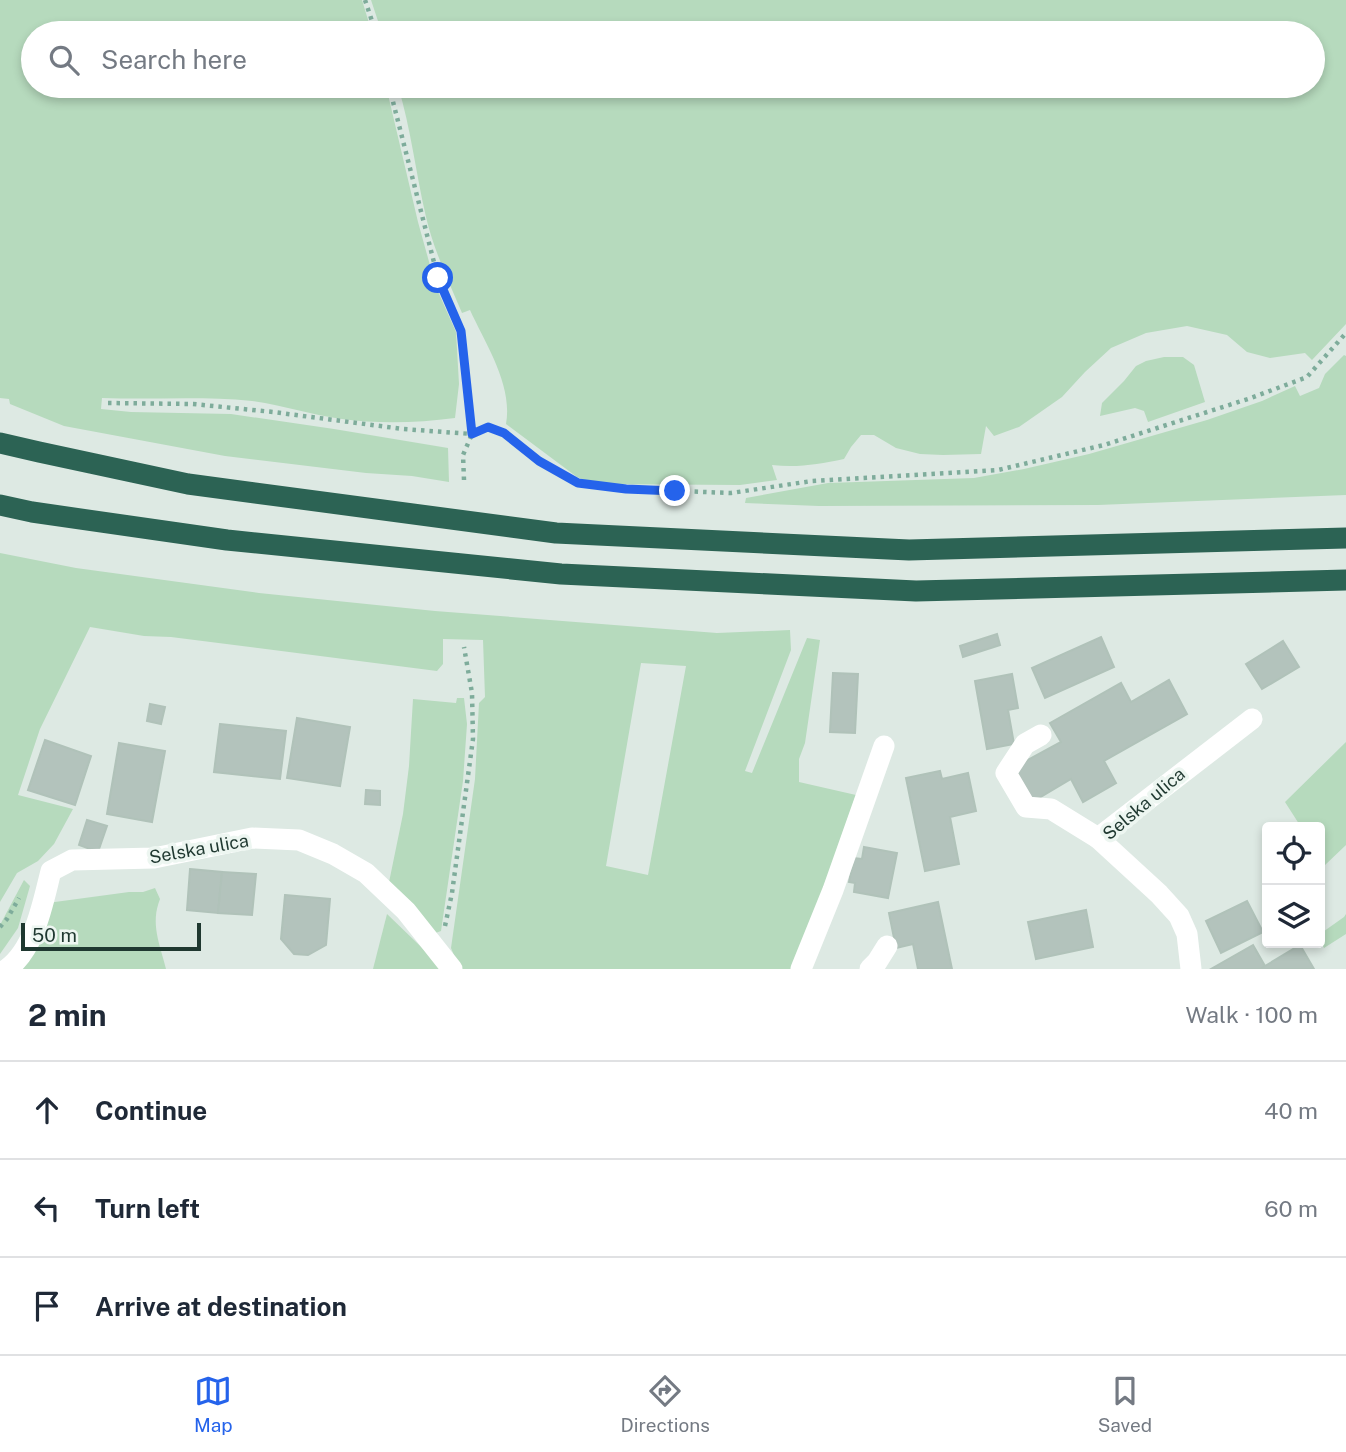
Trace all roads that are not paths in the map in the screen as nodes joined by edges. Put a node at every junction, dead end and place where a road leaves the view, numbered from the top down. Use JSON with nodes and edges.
{"nodes":[{"id":1,"x":0,"y":443,"type":"edge"},
{"id":2,"x":0,"y":505,"type":"edge"},
{"id":3,"x":1346,"y":538,"type":"edge"},
{"id":4,"x":1346,"y":580,"type":"edge"},
{"id":5,"x":1252,"y":719,"type":"dead end"},
{"id":6,"x":1041,"y":735,"type":"dead end"},
{"id":7,"x":884,"y":746,"type":"dead end"},
{"id":8,"x":1098,"y":838,"type":"junction"},
{"id":9,"x":887,"y":946,"type":"dead end"},
{"id":10,"x":446,"y":961,"type":"edge"},
{"id":11,"x":7,"y":969,"type":"edge"},
{"id":12,"x":801,"y":969,"type":"edge"},
{"id":13,"x":870,"y":969,"type":"edge"},
{"id":14,"x":1191,"y":969,"type":"edge"}],
"edges":[{"from":1,"to":3,"type":"highway"},
{"from":2,"to":4,"type":"highway"},
{"from":5,"to":8,"type":"street","name":"Selska ulica"},
{"from":6,"to":8,"type":"street"},
{"from":7,"to":12,"type":"street"},
{"from":8,"to":14,"type":"street","name":"Selska ulica"},
{"from":9,"to":13,"type":"street"},
{"from":10,"to":11,"type":"street","name":"Selska ulica"}]}
